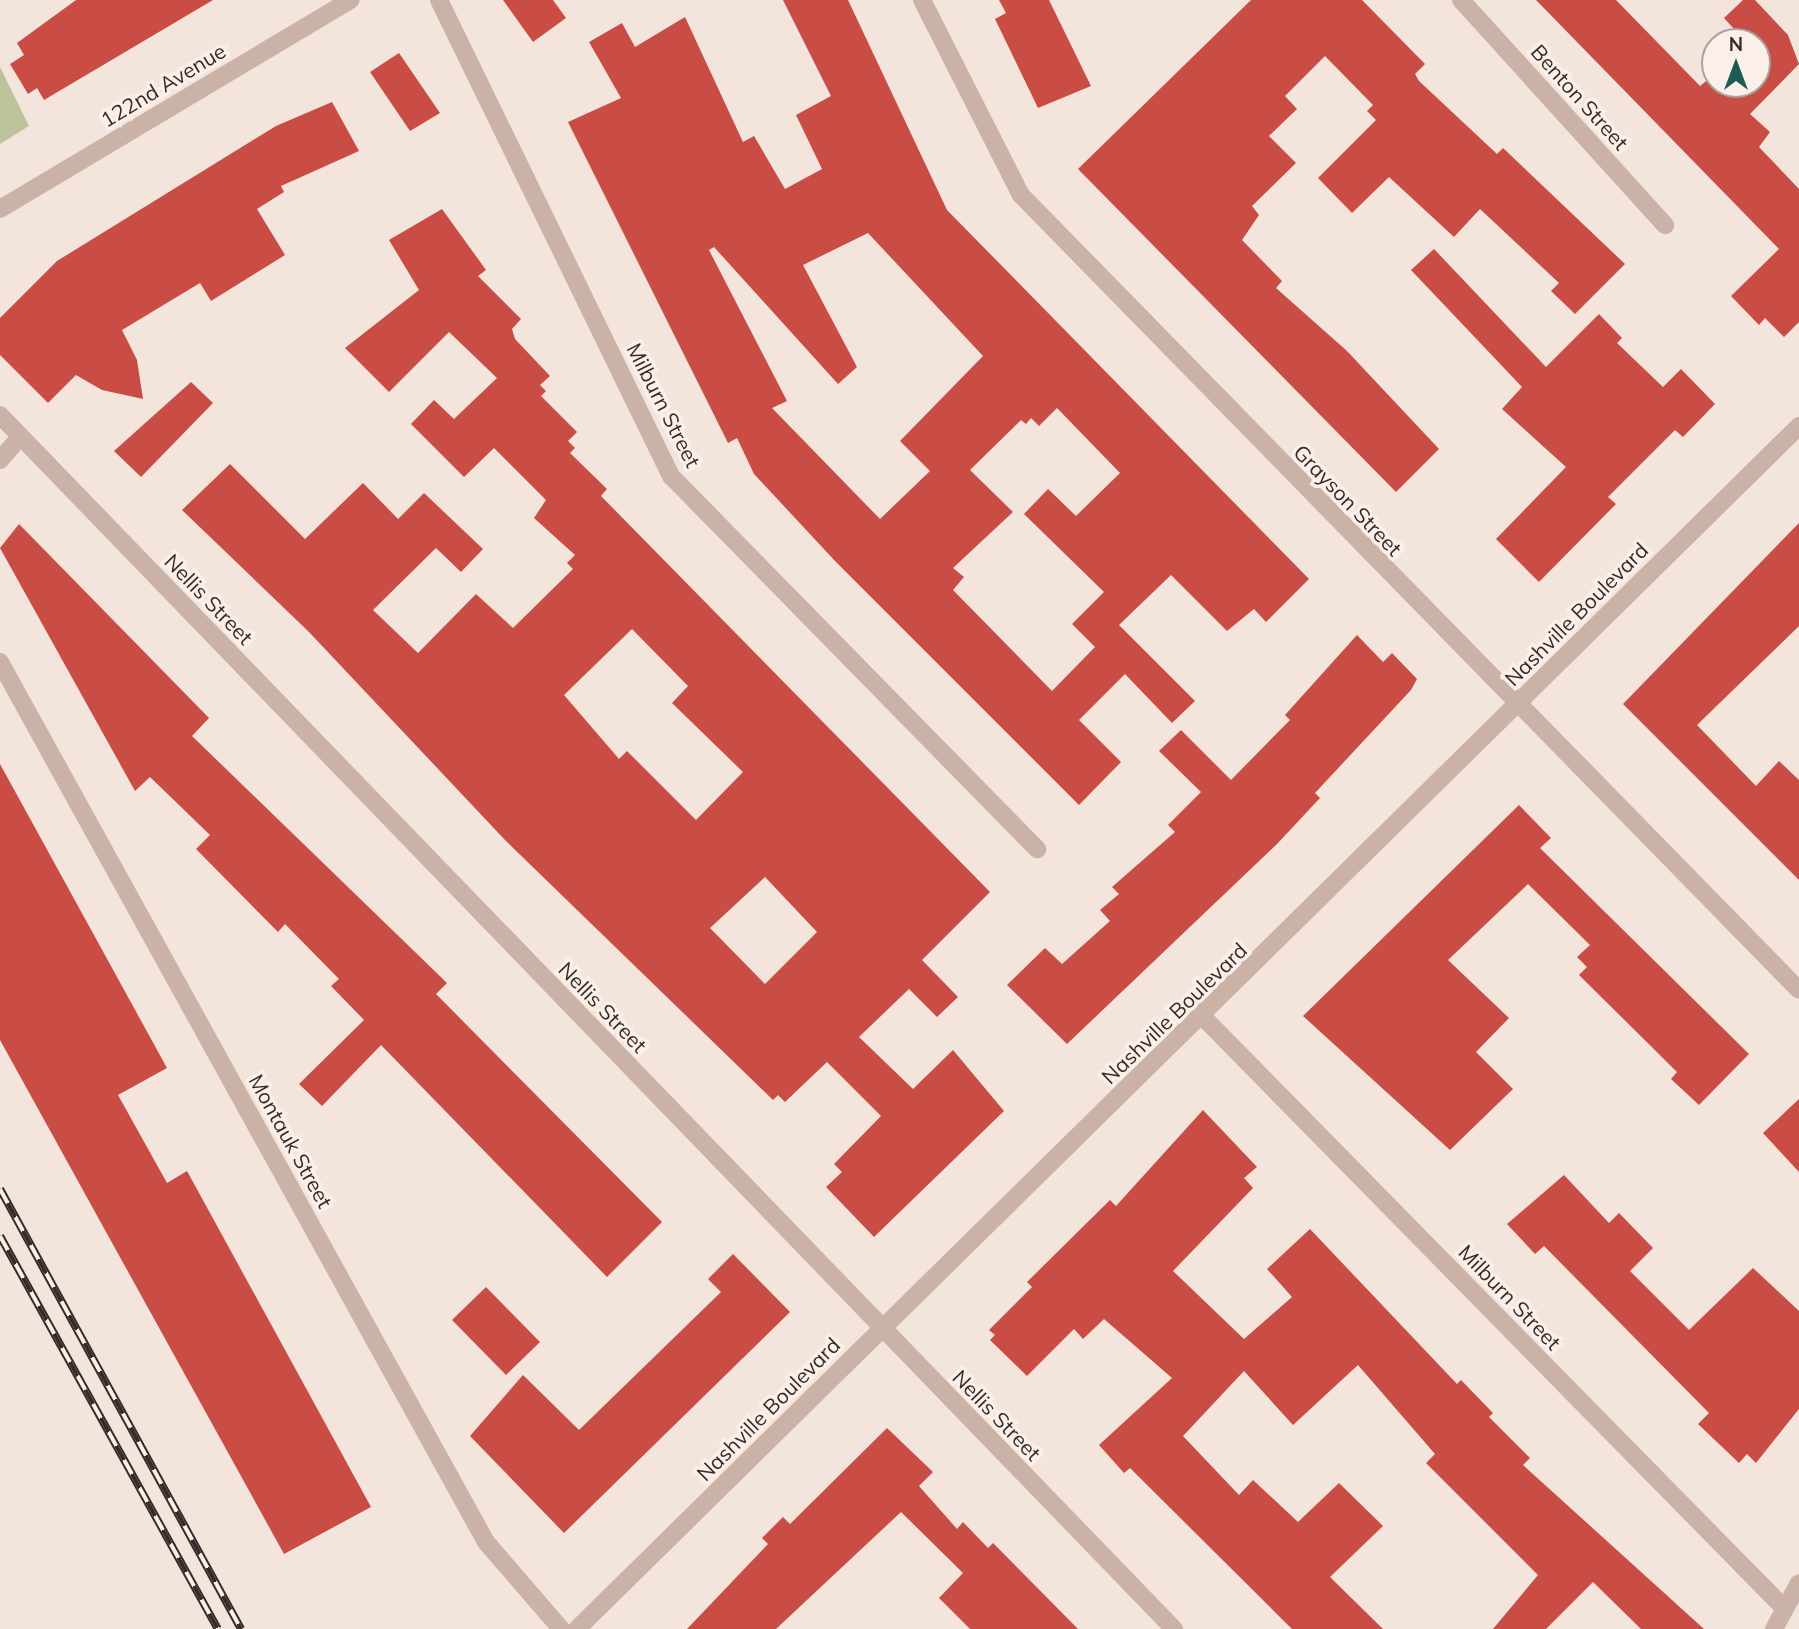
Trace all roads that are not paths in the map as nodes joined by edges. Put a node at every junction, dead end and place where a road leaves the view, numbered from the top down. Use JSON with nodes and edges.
{"nodes":[{"id":1,"x":350,"y":0,"type":"edge"},
{"id":2,"x":439,"y":0,"type":"edge"},
{"id":3,"x":922,"y":0,"type":"edge"},
{"id":4,"x":1461,"y":0,"type":"edge"},
{"id":5,"x":0,"y":209,"type":"edge"},
{"id":6,"x":1665,"y":225,"type":"dead end"},
{"id":7,"x":0,"y":415,"type":"edge"},
{"id":8,"x":1799,"y":426,"type":"edge"},
{"id":9,"x":20,"y":437,"type":"junction"},
{"id":10,"x":0,"y":460,"type":"edge"},
{"id":11,"x":0,"y":662,"type":"edge"},
{"id":12,"x":1517,"y":705,"type":"junction"},
{"id":13,"x":1037,"y":849,"type":"dead end"},
{"id":14,"x":1799,"y":990,"type":"edge"},
{"id":15,"x":1203,"y":1017,"type":"junction"},
{"id":16,"x":881,"y":1329,"type":"junction"},
{"id":17,"x":1799,"y":1583,"type":"edge"},
{"id":18,"x":1784,"y":1608,"type":"junction"},
{"id":19,"x":561,"y":1629,"type":"edge"},
{"id":20,"x":577,"y":1629,"type":"edge"},
{"id":21,"x":1174,"y":1629,"type":"edge"},
{"id":22,"x":1774,"y":1629,"type":"edge"}],
"edges":[{"from":1,"to":5,"type":"street","name":"122nd Avenue"},
{"from":2,"to":13,"type":"street","name":"Milburn Street"},
{"from":3,"to":12,"type":"street","name":"Grayson Street"},
{"from":4,"to":6,"type":"street","name":"Benton Street"},
{"from":7,"to":9,"type":"street","name":"Nellis Street"},
{"from":8,"to":12,"type":"street","name":"Nashville Boulevard"},
{"from":9,"to":10,"type":"street"},
{"from":9,"to":16,"type":"street","name":"Nellis Street"},
{"from":11,"to":19,"type":"street","name":"Montauk Street"},
{"from":12,"to":14,"type":"street","name":"Grayson Street"},
{"from":12,"to":15,"type":"street","name":"Nashville Boulevard"},
{"from":15,"to":16,"type":"street","name":"Nashville Boulevard"},
{"from":15,"to":18,"type":"street","name":"Milburn Street"},
{"from":16,"to":20,"type":"street","name":"Nashville Boulevard"},
{"from":16,"to":21,"type":"street","name":"Nellis Street"},
{"from":17,"to":18,"type":"street"},
{"from":18,"to":22,"type":"street"}]}
